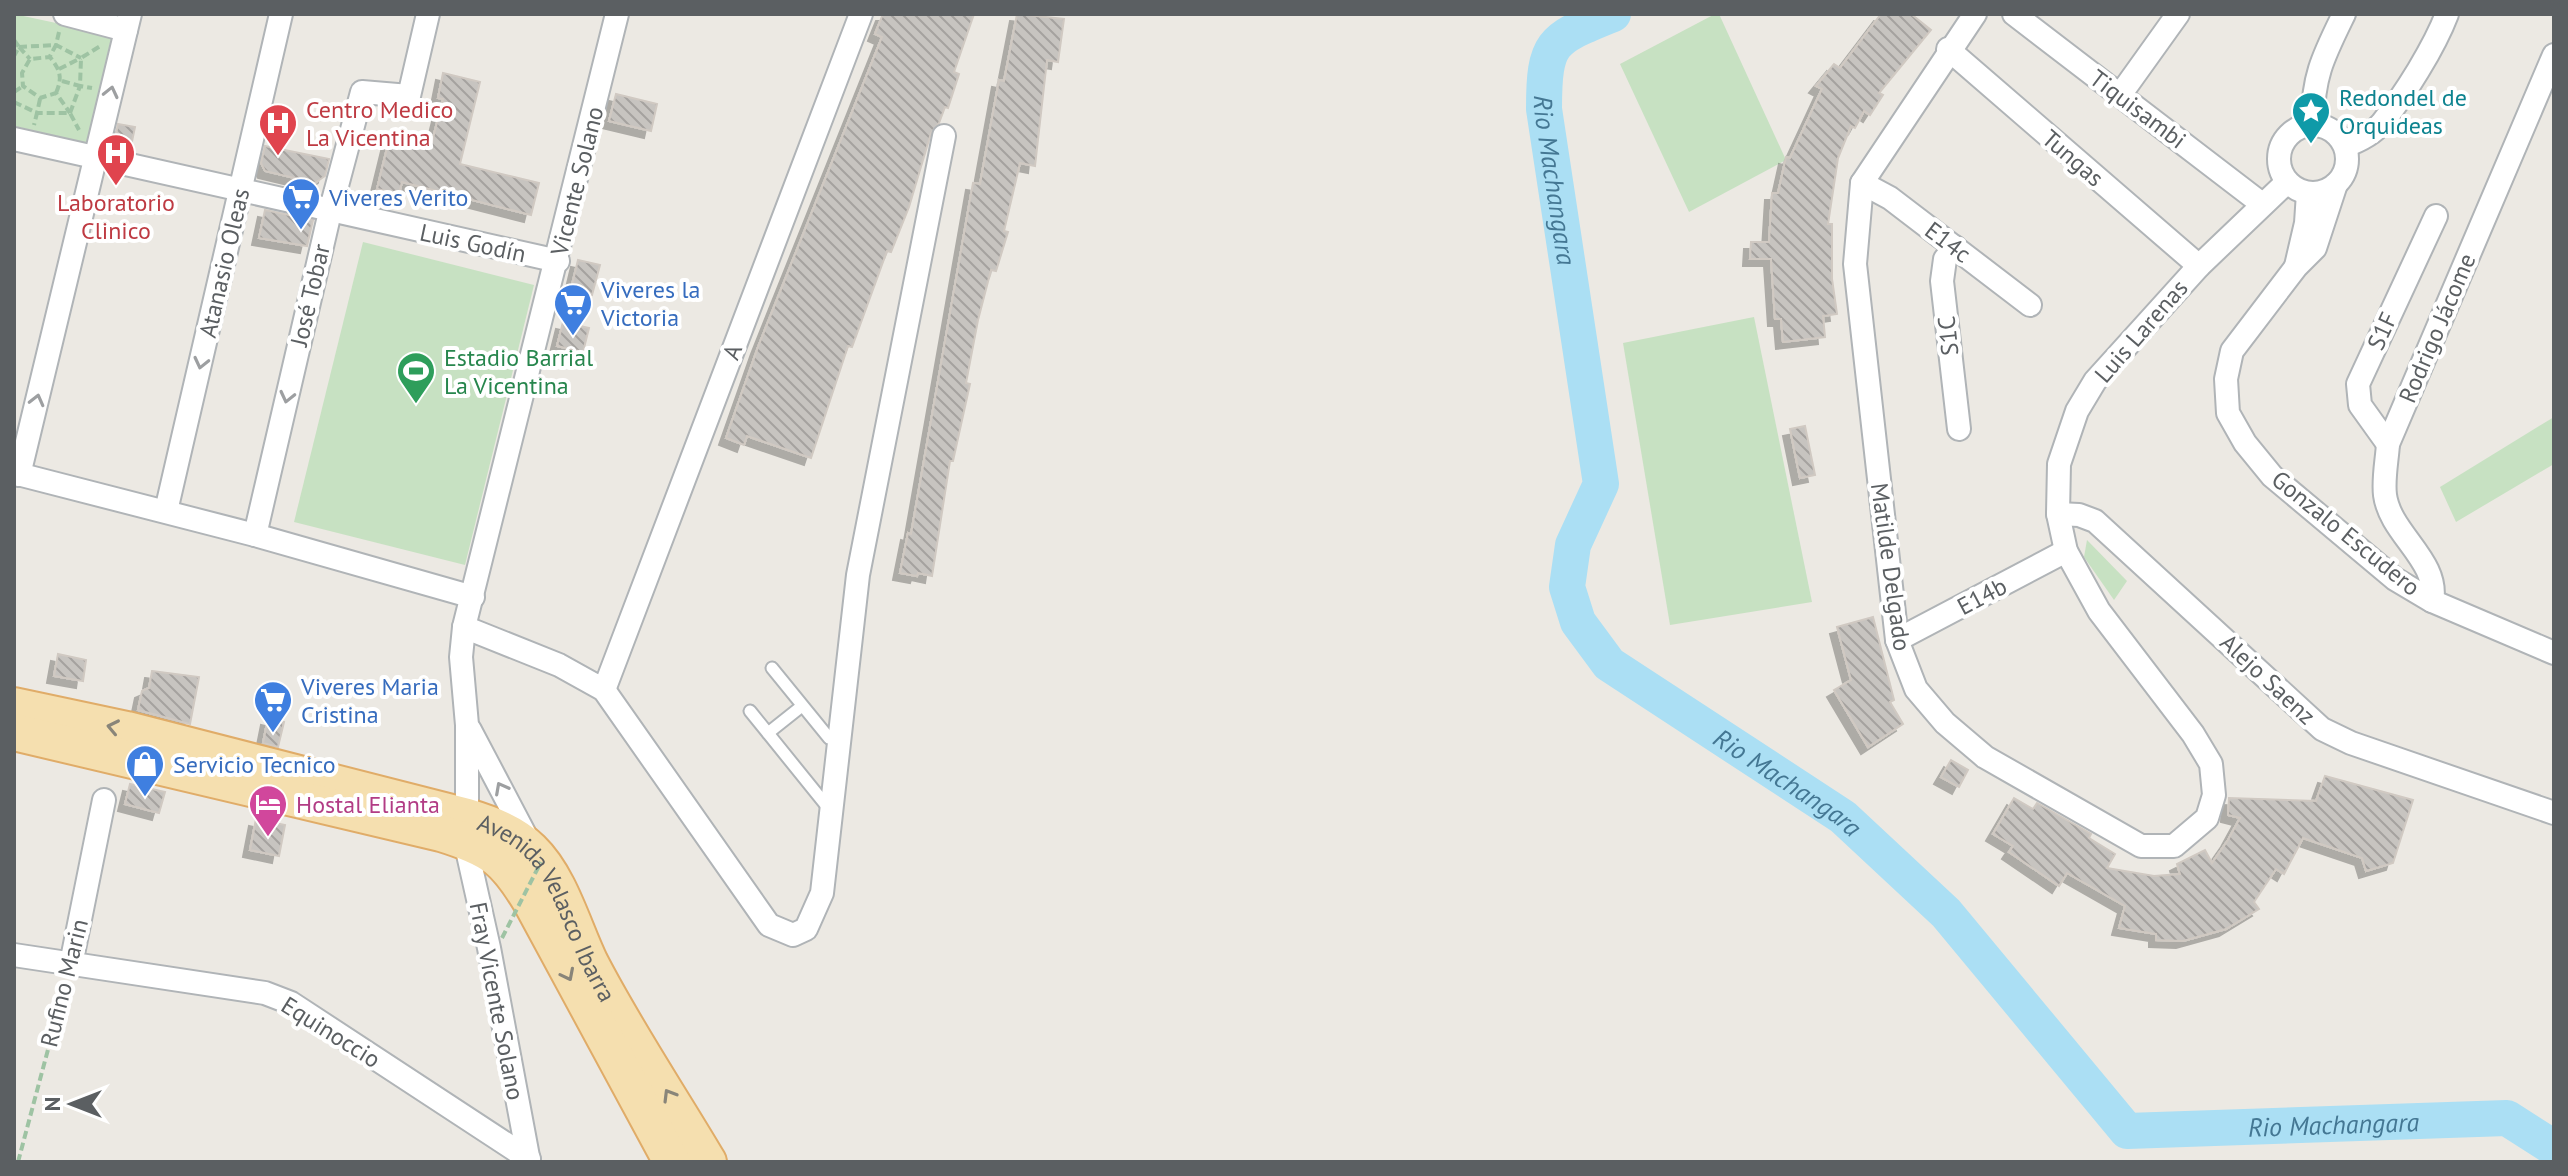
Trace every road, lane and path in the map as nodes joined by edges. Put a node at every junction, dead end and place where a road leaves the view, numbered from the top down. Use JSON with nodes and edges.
{"nodes":[{"id":1,"x":281,"y":14,"type":"edge"},
{"id":2,"x":428,"y":14,"type":"edge"},
{"id":3,"x":617,"y":14,"type":"edge"},
{"id":4,"x":861,"y":14,"type":"edge"},
{"id":5,"x":1975,"y":14,"type":"edge"},
{"id":6,"x":2014,"y":14,"type":"edge"},
{"id":7,"x":2178,"y":14,"type":"edge"},
{"id":8,"x":2344,"y":14,"type":"edge"},
{"id":9,"x":2447,"y":14,"type":"edge"},
{"id":10,"x":63,"y":19,"type":"edge"},
{"id":11,"x":128,"y":22,"type":"edge"},
{"id":12,"x":14,"y":40,"type":"edge"},
{"id":13,"x":103,"y":44,"type":"dead end"},
{"id":14,"x":56,"y":45,"type":"junction"},
{"id":15,"x":19,"y":47,"type":"junction"},
{"id":16,"x":1948,"y":49,"type":"junction"},
{"id":17,"x":2554,"y":55,"type":"edge"},
{"id":18,"x":14,"y":56,"type":"edge"},
{"id":19,"x":50,"y":57,"type":"junction"},
{"id":20,"x":81,"y":58,"type":"junction"},
{"id":21,"x":30,"y":59,"type":"junction"},
{"id":22,"x":59,"y":69,"type":"junction"},
{"id":23,"x":14,"y":71,"type":"edge"},
{"id":24,"x":22,"y":73,"type":"junction"},
{"id":25,"x":61,"y":81,"type":"junction"},
{"id":26,"x":23,"y":86,"type":"junction"},
{"id":27,"x":80,"y":86,"type":"junction"},
{"id":28,"x":101,"y":90,"type":"dead end"},
{"id":29,"x":14,"y":92,"type":"edge"},
{"id":30,"x":56,"y":93,"type":"junction"},
{"id":31,"x":2120,"y":95,"type":"junction"},
{"id":32,"x":40,"y":98,"type":"junction"},
{"id":33,"x":14,"y":102,"type":"edge"},
{"id":34,"x":37,"y":113,"type":"junction"},
{"id":35,"x":70,"y":113,"type":"junction"},
{"id":36,"x":2313,"y":124,"type":"junction"},
{"id":37,"x":23,"y":135,"type":"edge"},
{"id":38,"x":82,"y":135,"type":"dead end"},
{"id":39,"x":944,"y":136,"type":"dead end"},
{"id":40,"x":2345,"y":146,"type":"junction"},
{"id":41,"x":96,"y":159,"type":"junction"},
{"id":42,"x":2287,"y":182,"type":"junction"},
{"id":43,"x":1862,"y":183,"type":"junction"},
{"id":44,"x":2336,"y":184,"type":"junction"},
{"id":45,"x":240,"y":191,"type":"junction"},
{"id":46,"x":2308,"y":193,"type":"junction"},
{"id":47,"x":2262,"y":204,"type":"junction"},
{"id":48,"x":330,"y":212,"type":"junction"},
{"id":49,"x":2436,"y":216,"type":"dead end"},
{"id":50,"x":1955,"y":247,"type":"junction"},
{"id":51,"x":558,"y":261,"type":"junction"},
{"id":52,"x":2199,"y":266,"type":"junction"},
{"id":53,"x":2296,"y":267,"type":"junction"},
{"id":54,"x":2030,"y":305,"type":"dead end"},
{"id":55,"x":1959,"y":429,"type":"dead end"},
{"id":56,"x":2388,"y":444,"type":"junction"},
{"id":57,"x":16,"y":474,"type":"edge"},
{"id":58,"x":166,"y":511,"type":"junction"},
{"id":59,"x":2058,"y":514,"type":"junction"},
{"id":60,"x":255,"y":535,"type":"junction"},
{"id":61,"x":2066,"y":551,"type":"junction"},
{"id":62,"x":473,"y":597,"type":"junction"},
{"id":63,"x":2432,"y":601,"type":"junction"},
{"id":64,"x":464,"y":627,"type":"junction"},
{"id":65,"x":1897,"y":640,"type":"junction"},
{"id":66,"x":2554,"y":653,"type":"edge"},
{"id":67,"x":772,"y":668,"type":"dead end"},
{"id":68,"x":604,"y":690,"type":"junction"},
{"id":69,"x":14,"y":706,"type":"edge"},
{"id":70,"x":802,"y":706,"type":"junction"},
{"id":71,"x":750,"y":711,"type":"dead end"},
{"id":72,"x":467,"y":725,"type":"junction"},
{"id":73,"x":14,"y":732,"type":"edge"},
{"id":74,"x":768,"y":733,"type":"junction"},
{"id":75,"x":829,"y":738,"type":"dead end"},
{"id":76,"x":104,"y":800,"type":"dead end"},
{"id":77,"x":831,"y":811,"type":"junction"},
{"id":78,"x":2554,"y":813,"type":"edge"},
{"id":79,"x":466,"y":829,"type":"junction"},
{"id":80,"x":538,"y":857,"type":"junction"},
{"id":81,"x":502,"y":938,"type":"dead end"},
{"id":82,"x":14,"y":955,"type":"edge"},
{"id":83,"x":71,"y":964,"type":"junction"},
{"id":84,"x":529,"y":1160,"type":"edge"},
{"id":85,"x":18,"y":1162,"type":"edge"},
{"id":86,"x":672,"y":1162,"type":"edge"},
{"id":87,"x":708,"y":1162,"type":"edge"}],
"edges":[{"from":1,"to":45,"type":"street","name":"Atanasio Oleas"},
{"from":2,"to":48,"type":"street","name":"José Tobar"},
{"from":3,"to":51,"type":"street","name":"Vicente Solano"},
{"from":4,"to":68,"type":"street","name":"A"},
{"from":5,"to":16,"type":"street","name":"Matilde Delgado"},
{"from":6,"to":31,"type":"street","name":"Tiquisambi"},
{"from":7,"to":31,"type":"street"},
{"from":8,"to":36,"type":"street"},
{"from":9,"to":40,"type":"street"},
{"from":10,"to":11,"type":"street"},
{"from":10,"to":14,"type":"path"},
{"from":41,"to":11,"type":"street","one_way":true},
{"from":12,"to":15,"type":"path"},
{"from":13,"to":20,"type":"path"},
{"from":14,"to":15,"type":"path"},
{"from":14,"to":19,"type":"path"},
{"from":14,"to":20,"type":"path"},
{"from":15,"to":18,"type":"path"},
{"from":15,"to":21,"type":"path"},
{"from":16,"to":43,"type":"street","name":"Matilde Delgado"},
{"from":16,"to":52,"type":"street","name":"Tungas"},
{"from":17,"to":56,"type":"street","name":"Rodrigo Jácome"},
{"from":19,"to":21,"type":"path"},
{"from":19,"to":22,"type":"path"},
{"from":20,"to":22,"type":"path"},
{"from":20,"to":27,"type":"path"},
{"from":21,"to":24,"type":"path"},
{"from":22,"to":25,"type":"path"},
{"from":23,"to":24,"type":"path"},
{"from":24,"to":26,"type":"path"},
{"from":25,"to":27,"type":"path"},
{"from":25,"to":30,"type":"path"},
{"from":26,"to":29,"type":"path"},
{"from":26,"to":32,"type":"path"},
{"from":27,"to":28,"type":"path"},
{"from":27,"to":35,"type":"path"},
{"from":30,"to":32,"type":"path"},
{"from":30,"to":35,"type":"path"},
{"from":31,"to":47,"type":"street","name":"Tiquisambi"},
{"from":32,"to":34,"type":"path"},
{"from":33,"to":34,"type":"path"},
{"from":34,"to":35,"type":"path"},
{"from":34,"to":37,"type":"path"},
{"from":35,"to":38,"type":"path"},
{"from":36,"to":40,"type":"street"},
{"from":36,"to":42,"type":"street"},
{"from":37,"to":41,"type":"street","name":"Luis Godín"},
{"from":39,"to":77,"type":"street"},
{"from":40,"to":44,"type":"street"},
{"from":41,"to":45,"type":"street","name":"Luis Godín"},
{"from":57,"to":41,"type":"street","one_way":true},
{"from":42,"to":46,"type":"street"},
{"from":42,"to":47,"type":"street","name":"Luis Larenas"},
{"from":43,"to":50,"type":"street","name":"E14c"},
{"from":43,"to":65,"type":"street","name":"Matilde Delgado"},
{"from":44,"to":46,"type":"street"},
{"from":44,"to":53,"type":"street","name":"Gonzalo Escudero"},
{"from":45,"to":48,"type":"street","name":"Luis Godín"},
{"from":45,"to":58,"type":"street","name":"Atanasio Oleas","one_way":true},
{"from":46,"to":53,"type":"street","name":"Gonzalo Escudero"},
{"from":47,"to":52,"type":"street","name":"Luis Larenas"},
{"from":48,"to":51,"type":"street","name":"Luis Godín"},
{"from":48,"to":60,"type":"street","name":"José Tobar","one_way":true},
{"from":49,"to":56,"type":"street","name":"S1F"},
{"from":50,"to":54,"type":"street","name":"E14c"},
{"from":50,"to":55,"type":"street","name":"S1C"},
{"from":51,"to":62,"type":"street","name":"Vicente Solano"},
{"from":52,"to":59,"type":"street","name":"Luis Larenas"},
{"from":53,"to":63,"type":"street","name":"Gonzalo Escudero"},
{"from":56,"to":63,"type":"street","name":"Rodrigo Jácome"},
{"from":57,"to":58,"type":"street"},
{"from":58,"to":60,"type":"street"},
{"from":59,"to":61,"type":"street","name":"Matilde Delgado"},
{"from":59,"to":78,"type":"street","name":"Alejo Saenz"},
{"from":60,"to":62,"type":"street"},
{"from":61,"to":65,"type":"street","name":"E14b"},
{"from":61,"to":65,"type":"street","name":"Matilde Delgado"},
{"from":62,"to":64,"type":"street","name":"Vicente Solano"},
{"from":63,"to":66,"type":"street","name":"Gonzalo Escudero"},
{"from":64,"to":68,"type":"street"},
{"from":64,"to":72,"type":"street","name":"Fray Vicente Solano"},
{"from":67,"to":70,"type":"lane"},
{"from":68,"to":77,"type":"street"},
{"from":79,"to":69,"type":"main road","name":"Avenida Velasco Ibarra","one_way":true},
{"from":70,"to":74,"type":"lane"},
{"from":70,"to":75,"type":"lane"},
{"from":71,"to":74,"type":"lane"},
{"from":72,"to":79,"type":"street","name":"Fray Vicente Solano"},
{"from":80,"to":72,"type":"street","name":"Fray Vicente Solano","one_way":true},
{"from":73,"to":79,"type":"main road"},
{"from":74,"to":77,"type":"lane"},
{"from":76,"to":83,"type":"street","name":"Rufino Marin"},
{"from":79,"to":80,"type":"main road","name":"Avenida Velasco Ibarra"},
{"from":79,"to":84,"type":"street","name":"Fray Vicente Solano"},
{"from":79,"to":86,"type":"main road","name":"Avenida Velasco Ibarra","one_way":true},
{"from":80,"to":81,"type":"path","bridge":true},
{"from":87,"to":80,"type":"main road","name":"Avenida Velasco Ibarra","one_way":true},
{"from":82,"to":83,"type":"street","name":"Equinoccio"},
{"from":83,"to":84,"type":"street","name":"Equinoccio"},
{"from":83,"to":85,"type":"path","name":"Rufino Marin"}]}
